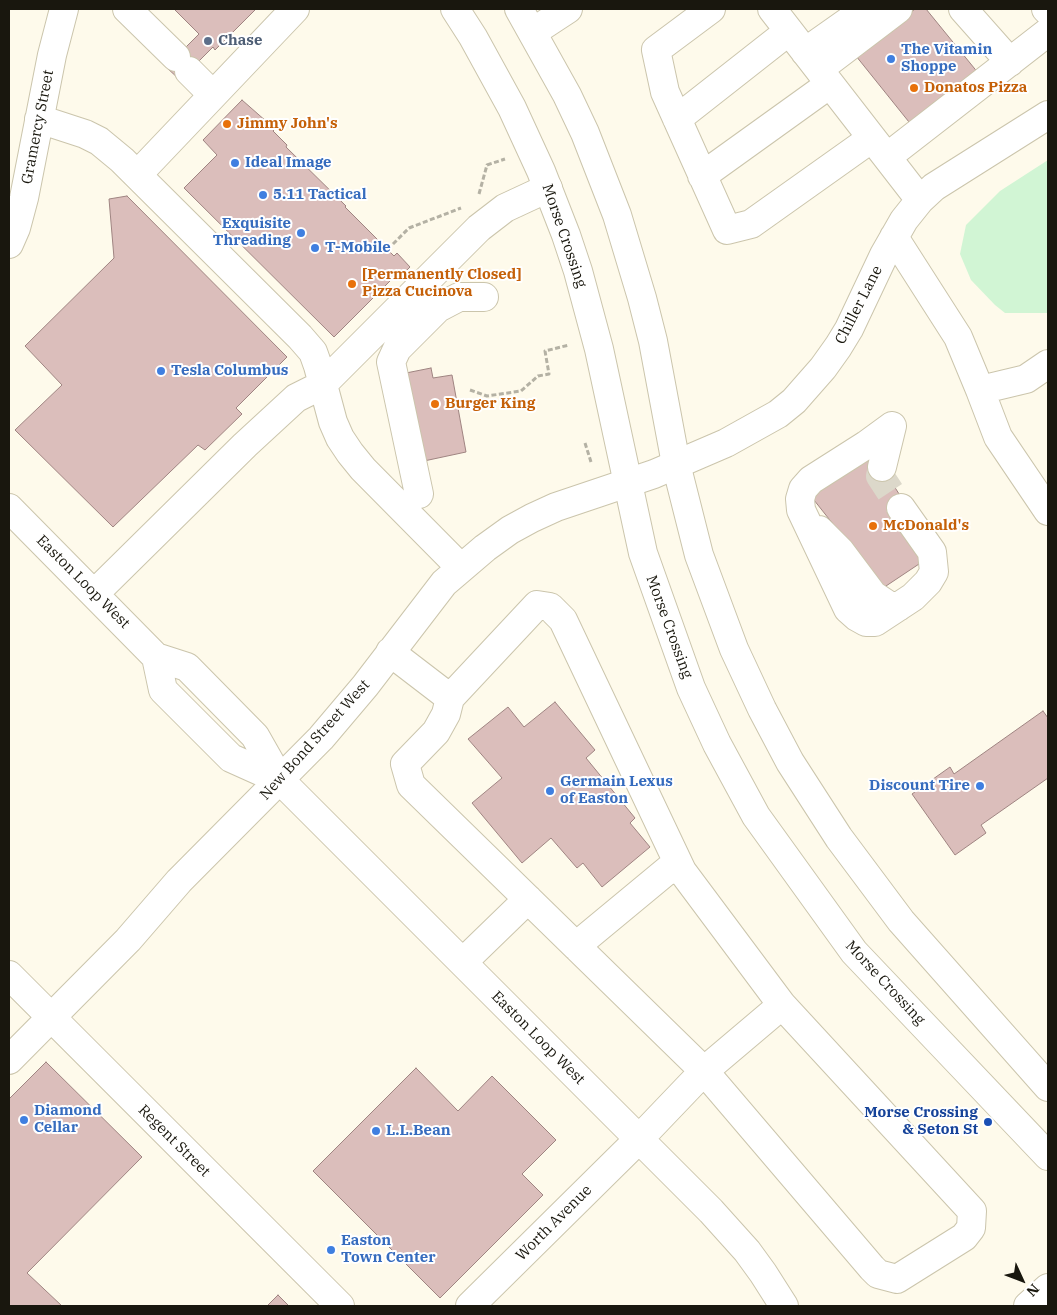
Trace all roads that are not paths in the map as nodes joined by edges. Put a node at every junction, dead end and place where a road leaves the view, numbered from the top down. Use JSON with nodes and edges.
{"nodes":[{"id":1,"x":64,"y":9,"type":"edge"},
{"id":2,"x":127,"y":9,"type":"edge"},
{"id":3,"x":295,"y":9,"type":"edge"},
{"id":4,"x":455,"y":9,"type":"edge"},
{"id":5,"x":568,"y":9,"type":"edge"},
{"id":6,"x":711,"y":9,"type":"edge"},
{"id":7,"x":772,"y":9,"type":"edge"},
{"id":8,"x":866,"y":9,"type":"edge"},
{"id":9,"x":898,"y":9,"type":"edge"},
{"id":10,"x":963,"y":9,"type":"edge"},
{"id":11,"x":526,"y":20,"type":"edge"},
{"id":12,"x":789,"y":30,"type":"junction"},
{"id":13,"x":1048,"y":32,"type":"edge"},
{"id":14,"x":1010,"y":62,"type":"junction"},
{"id":15,"x":818,"y":68,"type":"junction"},
{"id":16,"x":213,"y":95,"type":"junction"},
{"id":17,"x":1048,"y":115,"type":"edge"},
{"id":18,"x":39,"y":119,"type":"junction"},
{"id":19,"x":677,"y":119,"type":"junction"},
{"id":20,"x":879,"y":148,"type":"junction"},
{"id":21,"x":138,"y":174,"type":"junction"},
{"id":22,"x":702,"y":176,"type":"junction"},
{"id":23,"x":548,"y":188,"type":"junction"},
{"id":24,"x":920,"y":200,"type":"junction"},
{"id":25,"x":894,"y":237,"type":"junction"},
{"id":26,"x":9,"y":244,"type":"edge"},
{"id":27,"x":484,"y":297,"type":"dead end"},
{"id":28,"x":1048,"y":364,"type":"edge"},
{"id":29,"x":322,"y":385,"type":"junction"},
{"id":30,"x":980,"y":390,"type":"junction"},
{"id":31,"x":882,"y":467,"type":"tunnel mouth"},
{"id":32,"x":665,"y":469,"type":"junction"},
{"id":33,"x":627,"y":484,"type":"junction"},
{"id":34,"x":419,"y":494,"type":"dead end"},
{"id":35,"x":9,"y":508,"type":"edge"},
{"id":36,"x":901,"y":508,"type":"tunnel mouth"},
{"id":37,"x":1048,"y":511,"type":"edge"},
{"id":38,"x":461,"y":568,"type":"junction"},
{"id":39,"x":94,"y":594,"type":"junction"},
{"id":40,"x":390,"y":652,"type":"junction"},
{"id":41,"x":450,"y":698,"type":"junction"},
{"id":42,"x":280,"y":780,"type":"junction"},
{"id":43,"x":682,"y":871,"type":"junction"},
{"id":44,"x":528,"y":900,"type":"junction"},
{"id":45,"x":576,"y":946,"type":"junction"},
{"id":46,"x":462,"y":962,"type":"junction"},
{"id":47,"x":9,"y":975,"type":"edge"},
{"id":48,"x":782,"y":1005,"type":"junction"},
{"id":49,"x":52,"y":1018,"type":"junction"},
{"id":50,"x":9,"y":1060,"type":"edge"},
{"id":51,"x":704,"y":1071,"type":"junction"},
{"id":52,"x":1048,"y":1087,"type":"edge"},
{"id":53,"x":639,"y":1139,"type":"junction"},
{"id":54,"x":1048,"y":1156,"type":"edge"},
{"id":55,"x":1048,"y":1288,"type":"edge"},
{"id":56,"x":340,"y":1306,"type":"edge"},
{"id":57,"x":470,"y":1306,"type":"edge"},
{"id":58,"x":784,"y":1306,"type":"edge"},
{"id":59,"x":1028,"y":1306,"type":"edge"}],
"edges":[{"from":1,"to":18,"type":"street","name":"Gramercy Street"},
{"from":2,"to":16,"type":"street"},
{"from":3,"to":16,"type":"street"},
{"from":4,"to":23,"type":"street","name":"Morse Crossing"},
{"from":5,"to":11,"type":"street"},
{"from":6,"to":19,"type":"street"},
{"from":7,"to":12,"type":"street"},
{"from":8,"to":15,"type":"street"},
{"from":9,"to":15,"type":"street"},
{"from":10,"to":14,"type":"street"},
{"from":11,"to":32,"type":"street"},
{"from":12,"to":15,"type":"street"},
{"from":12,"to":19,"type":"street"},
{"from":13,"to":14,"type":"street"},
{"from":14,"to":20,"type":"street"},
{"from":15,"to":20,"type":"street"},
{"from":15,"to":22,"type":"street"},
{"from":16,"to":21,"type":"street"},
{"from":17,"to":24,"type":"street","name":"Chiller Lane"},
{"from":18,"to":21,"type":"street"},
{"from":18,"to":26,"type":"street","name":"Gramercy Street"},
{"from":19,"to":22,"type":"street"},
{"from":20,"to":22,"type":"street"},
{"from":20,"to":24,"type":"street"},
{"from":21,"to":29,"type":"street"},
{"from":23,"to":29,"type":"street"},
{"from":23,"to":33,"type":"street","name":"Morse Crossing"},
{"from":24,"to":25,"type":"street","name":"Chiller Lane"},
{"from":25,"to":30,"type":"street"},
{"from":25,"to":32,"type":"street","name":"Chiller Lane"},
{"from":27,"to":34,"type":"street"},
{"from":28,"to":30,"type":"street"},
{"from":29,"to":38,"type":"street"},
{"from":29,"to":39,"type":"street"},
{"from":30,"to":37,"type":"street"},
{"from":31,"to":36,"type":"street"},
{"from":32,"to":33,"type":"street","name":"New Bond Street West"},
{"from":32,"to":52,"type":"street"},
{"from":33,"to":38,"type":"street","name":"New Bond Street West"},
{"from":33,"to":54,"type":"street","name":"Morse Crossing"},
{"from":35,"to":39,"type":"street","name":"Easton Loop West"},
{"from":38,"to":40,"type":"street","name":"New Bond Street West"},
{"from":39,"to":42,"type":"street","name":"Easton Loop West"},
{"from":40,"to":41,"type":"street"},
{"from":40,"to":42,"type":"street","name":"New Bond Street West"},
{"from":41,"to":43,"type":"street"},
{"from":41,"to":44,"type":"street"},
{"from":42,"to":46,"type":"street","name":"Easton Loop West"},
{"from":42,"to":49,"type":"street","name":"New Bond Street West"},
{"from":43,"to":45,"type":"street"},
{"from":43,"to":48,"type":"street"},
{"from":44,"to":45,"type":"street"},
{"from":44,"to":46,"type":"street"},
{"from":45,"to":51,"type":"street"},
{"from":46,"to":53,"type":"street","name":"Easton Loop West"},
{"from":47,"to":49,"type":"street","name":"Regent Street"},
{"from":48,"to":51,"type":"street","name":"Worth Avenue"},
{"from":48,"to":51,"type":"street"},
{"from":49,"to":50,"type":"street","name":"New Bond Street West"},
{"from":49,"to":56,"type":"street","name":"Regent Street"},
{"from":51,"to":53,"type":"street","name":"Worth Avenue"},
{"from":53,"to":57,"type":"street","name":"Worth Avenue"},
{"from":53,"to":58,"type":"street","name":"Easton Loop West"},
{"from":55,"to":59,"type":"street"}]}
